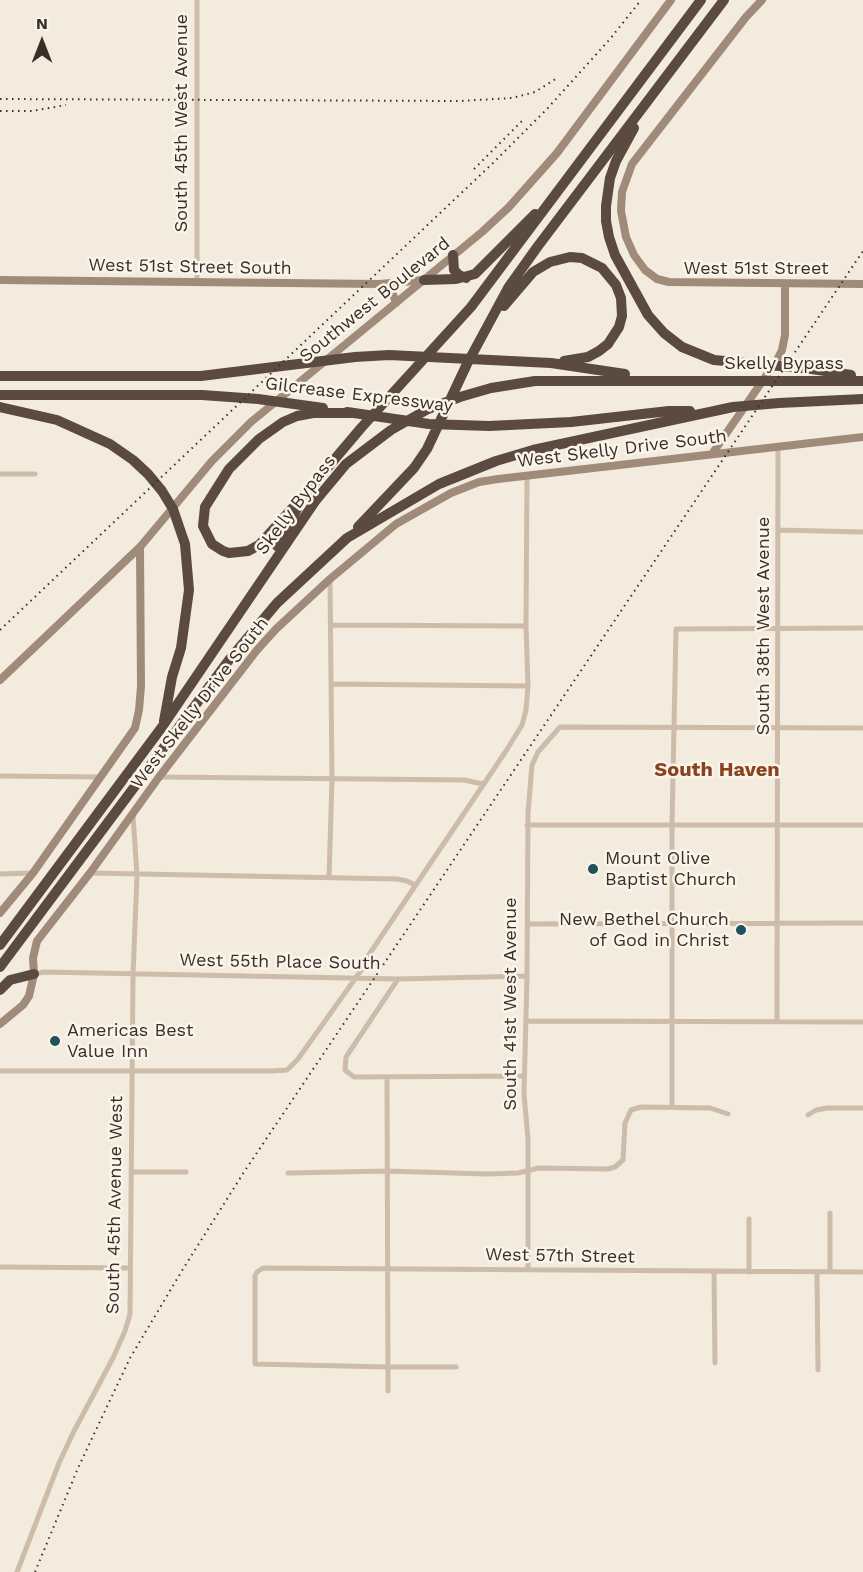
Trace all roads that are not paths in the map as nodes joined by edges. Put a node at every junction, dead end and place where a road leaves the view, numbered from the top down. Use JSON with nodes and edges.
{"nodes":[{"id":1,"x":197,"y":0,"type":"edge"},
{"id":2,"x":671,"y":0,"type":"edge"},
{"id":3,"x":701,"y":0,"type":"edge"},
{"id":4,"x":724,"y":0,"type":"edge"},
{"id":5,"x":762,"y":0,"type":"edge"},
{"id":6,"x":650,"y":100,"type":"junction"},
{"id":7,"x":564,"y":184,"type":"junction"},
{"id":8,"x":453,"y":255,"type":"junction"},
{"id":9,"x":466,"y":278,"type":"junction"},
{"id":10,"x":0,"y":280,"type":"edge"},
{"id":11,"x":424,"y":280,"type":"junction"},
{"id":12,"x":197,"y":282,"type":"junction"},
{"id":13,"x":380,"y":284,"type":"junction"},
{"id":14,"x":785,"y":284,"type":"junction"},
{"id":15,"x":863,"y":284,"type":"edge"},
{"id":16,"x":396,"y":303,"type":"junction"},
{"id":17,"x":486,"y":327,"type":"junction"},
{"id":18,"x":551,"y":363,"type":"junction"},
{"id":19,"x":0,"y":376,"type":"edge"},
{"id":20,"x":863,"y":379,"type":"edge"},
{"id":21,"x":658,"y":380,"type":"junction"},
{"id":22,"x":0,"y":395,"type":"edge"},
{"id":23,"x":863,"y":399,"type":"edge"},
{"id":24,"x":0,"y":407,"type":"edge"},
{"id":25,"x":714,"y":411,"type":"junction"},
{"id":26,"x":354,"y":413,"type":"junction"},
{"id":27,"x":863,"y":437,"type":"edge"},
{"id":28,"x":778,"y":447,"type":"junction"},
{"id":29,"x":712,"y":454,"type":"junction"},
{"id":30,"x":0,"y":474,"type":"edge"},
{"id":31,"x":35,"y":474,"type":"dead end"},
{"id":32,"x":527,"y":476,"type":"junction"},
{"id":33,"x":306,"y":494,"type":"junction"},
{"id":34,"x":778,"y":530,"type":"junction"},
{"id":35,"x":863,"y":532,"type":"edge"},
{"id":36,"x":347,"y":538,"type":"junction"},
{"id":37,"x":140,"y":547,"type":"junction"},
{"id":38,"x":330,"y":579,"type":"junction"},
{"id":39,"x":244,"y":604,"type":"junction"},
{"id":40,"x":331,"y":625,"type":"junction"},
{"id":41,"x":526,"y":626,"type":"junction"},
{"id":42,"x":778,"y":627,"type":"junction"},
{"id":43,"x":863,"y":628,"type":"edge"},
{"id":44,"x":0,"y":680,"type":"edge"},
{"id":45,"x":330,"y":684,"type":"junction"},
{"id":46,"x":528,"y":686,"type":"junction"},
{"id":47,"x":673,"y":726,"type":"junction"},
{"id":48,"x":162,"y":727,"type":"junction"},
{"id":49,"x":779,"y":728,"type":"junction"},
{"id":50,"x":863,"y":728,"type":"edge"},
{"id":51,"x":0,"y":776,"type":"edge"},
{"id":52,"x":101,"y":777,"type":"junction"},
{"id":53,"x":159,"y":777,"type":"junction"},
{"id":54,"x":332,"y":779,"type":"junction"},
{"id":55,"x":483,"y":784,"type":"junction"},
{"id":56,"x":133,"y":815,"type":"junction"},
{"id":57,"x":527,"y":825,"type":"junction"},
{"id":58,"x":672,"y":825,"type":"junction"},
{"id":59,"x":863,"y":825,"type":"edge"},
{"id":60,"x":778,"y":826,"type":"junction"},
{"id":61,"x":33,"y":873,"type":"junction"},
{"id":62,"x":90,"y":873,"type":"junction"},
{"id":63,"x":0,"y":874,"type":"edge"},
{"id":64,"x":137,"y":876,"type":"junction"},
{"id":65,"x":329,"y":878,"type":"junction"},
{"id":66,"x":415,"y":885,"type":"junction"},
{"id":67,"x":0,"y":913,"type":"edge"},
{"id":68,"x":672,"y":923,"type":"junction"},
{"id":69,"x":778,"y":923,"type":"junction"},
{"id":70,"x":863,"y":923,"type":"edge"},
{"id":71,"x":527,"y":924,"type":"junction"},
{"id":72,"x":0,"y":945,"type":"edge"},
{"id":73,"x":0,"y":968,"type":"edge"},
{"id":74,"x":34,"y":974,"type":"junction"},
{"id":75,"x":133,"y":975,"type":"junction"},
{"id":76,"x":527,"y":976,"type":"junction"},
{"id":77,"x":355,"y":977,"type":"junction"},
{"id":78,"x":398,"y":979,"type":"junction"},
{"id":79,"x":0,"y":990,"type":"edge"},
{"id":80,"x":526,"y":1021,"type":"junction"},
{"id":81,"x":671,"y":1022,"type":"junction"},
{"id":82,"x":777,"y":1022,"type":"junction"},
{"id":83,"x":863,"y":1022,"type":"edge"},
{"id":84,"x":0,"y":1024,"type":"edge"},
{"id":85,"x":0,"y":1071,"type":"edge"},
{"id":86,"x":133,"y":1071,"type":"junction"},
{"id":87,"x":524,"y":1076,"type":"junction"},
{"id":88,"x":387,"y":1077,"type":"junction"},
{"id":89,"x":672,"y":1107,"type":"junction"},
{"id":90,"x":863,"y":1108,"type":"edge"},
{"id":91,"x":728,"y":1114,"type":"dead end"},
{"id":92,"x":808,"y":1115,"type":"dead end"},
{"id":93,"x":528,"y":1170,"type":"junction"},
{"id":94,"x":387,"y":1171,"type":"junction"},
{"id":95,"x":132,"y":1172,"type":"junction"},
{"id":96,"x":186,"y":1172,"type":"dead end"},
{"id":97,"x":288,"y":1173,"type":"dead end"},
{"id":98,"x":830,"y":1213,"type":"dead end"},
{"id":99,"x":749,"y":1218,"type":"dead end"},
{"id":100,"x":0,"y":1267,"type":"edge"},
{"id":101,"x":130,"y":1268,"type":"junction"},
{"id":102,"x":388,"y":1269,"type":"junction"},
{"id":103,"x":528,"y":1270,"type":"junction"},
{"id":104,"x":714,"y":1272,"type":"junction"},
{"id":105,"x":749,"y":1272,"type":"junction"},
{"id":106,"x":817,"y":1272,"type":"junction"},
{"id":107,"x":830,"y":1272,"type":"junction"},
{"id":108,"x":863,"y":1272,"type":"edge"},
{"id":109,"x":715,"y":1363,"type":"dead end"},
{"id":110,"x":456,"y":1366,"type":"dead end"},
{"id":111,"x":388,"y":1367,"type":"junction"},
{"id":112,"x":818,"y":1370,"type":"dead end"},
{"id":113,"x":388,"y":1391,"type":"dead end"},
{"id":114,"x":17,"y":1572,"type":"edge"}],
"edges":[{"from":1,"to":12,"type":"street","name":"South 45th West Avenue"},
{"from":2,"to":8,"type":"street","name":"Southwest Boulevard"},
{"from":3,"to":7,"type":"highway"},
{"from":4,"to":6,"type":"highway"},
{"from":5,"to":14,"type":"street","name":"West 51st Street"},
{"from":6,"to":17,"type":"highway"},
{"from":6,"to":20,"type":"highway"},
{"from":7,"to":9,"type":"highway"},
{"from":7,"to":33,"type":"highway"},
{"from":8,"to":9,"type":"highway"},
{"from":8,"to":11,"type":"street","name":"Southwest Boulevard"},
{"from":9,"to":11,"type":"highway"},
{"from":10,"to":12,"type":"street","name":"West 51st Street South"},
{"from":11,"to":13,"type":"street","name":"West 51st Street South"},
{"from":11,"to":16,"type":"street","name":"Southwest Boulevard"},
{"from":12,"to":13,"type":"street","name":"West 51st Street South"},
{"from":13,"to":16,"type":"street"},
{"from":14,"to":15,"type":"street","name":"West 51st Street"},
{"from":14,"to":29,"type":"street"},
{"from":16,"to":37,"type":"street","name":"Southwest Boulevard"},
{"from":17,"to":18,"type":"highway"},
{"from":17,"to":36,"type":"highway"},
{"from":18,"to":19,"type":"highway","name":"Gilcrease Expressway"},
{"from":18,"to":21,"type":"highway","name":"Gilcrease Expressway"},
{"from":20,"to":21,"type":"highway","name":"Skelly Bypass"},
{"from":21,"to":39,"type":"highway","name":"Skelly Bypass"},
{"from":22,"to":26,"type":"highway","name":"Gilcrease Expressway"},
{"from":23,"to":25,"type":"highway","name":"Skelly Bypass"},
{"from":24,"to":48,"type":"highway"},
{"from":25,"to":26,"type":"highway","name":"Gilcrease Expressway"},
{"from":25,"to":36,"type":"highway","name":"Skelly Bypass"},
{"from":26,"to":33,"type":"highway"},
{"from":27,"to":28,"type":"street","name":"West Skelly Drive South"},
{"from":28,"to":29,"type":"street","name":"West Skelly Drive South"},
{"from":28,"to":34,"type":"street","name":"South 38th West Avenue"},
{"from":29,"to":32,"type":"street","name":"West Skelly Drive South"},
{"from":30,"to":31,"type":"street"},
{"from":32,"to":38,"type":"street","name":"West Skelly Drive South"},
{"from":32,"to":41,"type":"street"},
{"from":33,"to":39,"type":"highway"},
{"from":34,"to":35,"type":"street"},
{"from":34,"to":42,"type":"street","name":"South 38th West Avenue"},
{"from":36,"to":73,"type":"highway","name":"Skelly Bypass"},
{"from":37,"to":44,"type":"street","name":"Southwest Boulevard"},
{"from":37,"to":52,"type":"street","name":"West Skelly Drive South"},
{"from":38,"to":40,"type":"street"},
{"from":38,"to":53,"type":"street","name":"West Skelly Drive South"},
{"from":39,"to":48,"type":"highway","name":"Skelly Bypass"},
{"from":40,"to":41,"type":"street"},
{"from":40,"to":45,"type":"street"},
{"from":41,"to":46,"type":"street"},
{"from":42,"to":43,"type":"street"},
{"from":42,"to":47,"type":"street"},
{"from":42,"to":49,"type":"street","name":"South 38th West Avenue"},
{"from":45,"to":46,"type":"street"},
{"from":45,"to":54,"type":"street"},
{"from":46,"to":55,"type":"street"},
{"from":47,"to":49,"type":"street"},
{"from":47,"to":57,"type":"street","name":"South 41st West Avenue"},
{"from":47,"to":58,"type":"street"},
{"from":48,"to":72,"type":"highway","name":"Skelly Bypass"},
{"from":49,"to":50,"type":"street"},
{"from":49,"to":60,"type":"street","name":"South 38th West Avenue"},
{"from":51,"to":52,"type":"street"},
{"from":52,"to":61,"type":"street","name":"West Skelly Drive South"},
{"from":53,"to":54,"type":"street"},
{"from":53,"to":56,"type":"street","name":"West Skelly Drive South"},
{"from":54,"to":55,"type":"street"},
{"from":54,"to":65,"type":"street"},
{"from":55,"to":66,"type":"street"},
{"from":56,"to":62,"type":"street","name":"West Skelly Drive South"},
{"from":56,"to":64,"type":"street","name":"South 45th Avenue West"},
{"from":57,"to":58,"type":"street"},
{"from":57,"to":71,"type":"street","name":"South 41st West Avenue"},
{"from":58,"to":60,"type":"street"},
{"from":58,"to":68,"type":"street"},
{"from":59,"to":60,"type":"street"},
{"from":60,"to":69,"type":"street","name":"South 38th West Avenue"},
{"from":61,"to":63,"type":"street"},
{"from":61,"to":67,"type":"street","name":"West Skelly Drive South"},
{"from":62,"to":64,"type":"street"},
{"from":62,"to":74,"type":"street","name":"West Skelly Drive South"},
{"from":64,"to":65,"type":"street"},
{"from":64,"to":75,"type":"street","name":"South 45th Avenue West"},
{"from":65,"to":66,"type":"street"},
{"from":66,"to":77,"type":"street"},
{"from":68,"to":69,"type":"street"},
{"from":68,"to":71,"type":"street"},
{"from":68,"to":81,"type":"street"},
{"from":69,"to":70,"type":"street"},
{"from":69,"to":82,"type":"street","name":"South 38th West Avenue"},
{"from":71,"to":76,"type":"street","name":"South 41st West Avenue"},
{"from":74,"to":75,"type":"street","name":"West 55th Place South"},
{"from":74,"to":79,"type":"highway"},
{"from":74,"to":84,"type":"street","name":"West Skelly Drive South"},
{"from":75,"to":77,"type":"street","name":"West 55th Place South"},
{"from":75,"to":86,"type":"street","name":"South 45th Avenue West"},
{"from":76,"to":78,"type":"street","name":"West 55th Place South"},
{"from":76,"to":80,"type":"street","name":"South 41st West Avenue"},
{"from":77,"to":78,"type":"street","name":"West 55th Place South"},
{"from":77,"to":86,"type":"street"},
{"from":78,"to":88,"type":"street"},
{"from":80,"to":81,"type":"street"},
{"from":80,"to":87,"type":"street","name":"South 41st West Avenue"},
{"from":81,"to":82,"type":"street"},
{"from":81,"to":89,"type":"street"},
{"from":82,"to":83,"type":"street"},
{"from":85,"to":86,"type":"street"},
{"from":86,"to":95,"type":"street","name":"South 45th Avenue West"},
{"from":87,"to":88,"type":"street"},
{"from":87,"to":93,"type":"street","name":"South 41st West Avenue"},
{"from":88,"to":94,"type":"street"},
{"from":89,"to":91,"type":"street"},
{"from":89,"to":93,"type":"street"},
{"from":90,"to":92,"type":"street"},
{"from":93,"to":94,"type":"street"},
{"from":93,"to":103,"type":"street","name":"South 41st West Avenue"},
{"from":94,"to":97,"type":"street"},
{"from":94,"to":102,"type":"street"},
{"from":95,"to":96,"type":"street"},
{"from":95,"to":101,"type":"street","name":"South 45th Avenue West"},
{"from":98,"to":107,"type":"street"},
{"from":99,"to":105,"type":"street"},
{"from":100,"to":101,"type":"street"},
{"from":101,"to":114,"type":"street","name":"South 45th Avenue West"},
{"from":102,"to":103,"type":"street","name":"West 57th Street"},
{"from":102,"to":111,"type":"street"},
{"from":102,"to":111,"type":"street","name":"West 57th Street"},
{"from":103,"to":104,"type":"street","name":"West 57th Street"},
{"from":104,"to":105,"type":"street","name":"West 57th Street"},
{"from":104,"to":109,"type":"street"},
{"from":105,"to":106,"type":"street","name":"West 57th Street"},
{"from":106,"to":107,"type":"street","name":"West 57th Street"},
{"from":106,"to":112,"type":"street"},
{"from":107,"to":108,"type":"street","name":"West 57th Street"},
{"from":110,"to":111,"type":"street"},
{"from":111,"to":113,"type":"street"}]}
